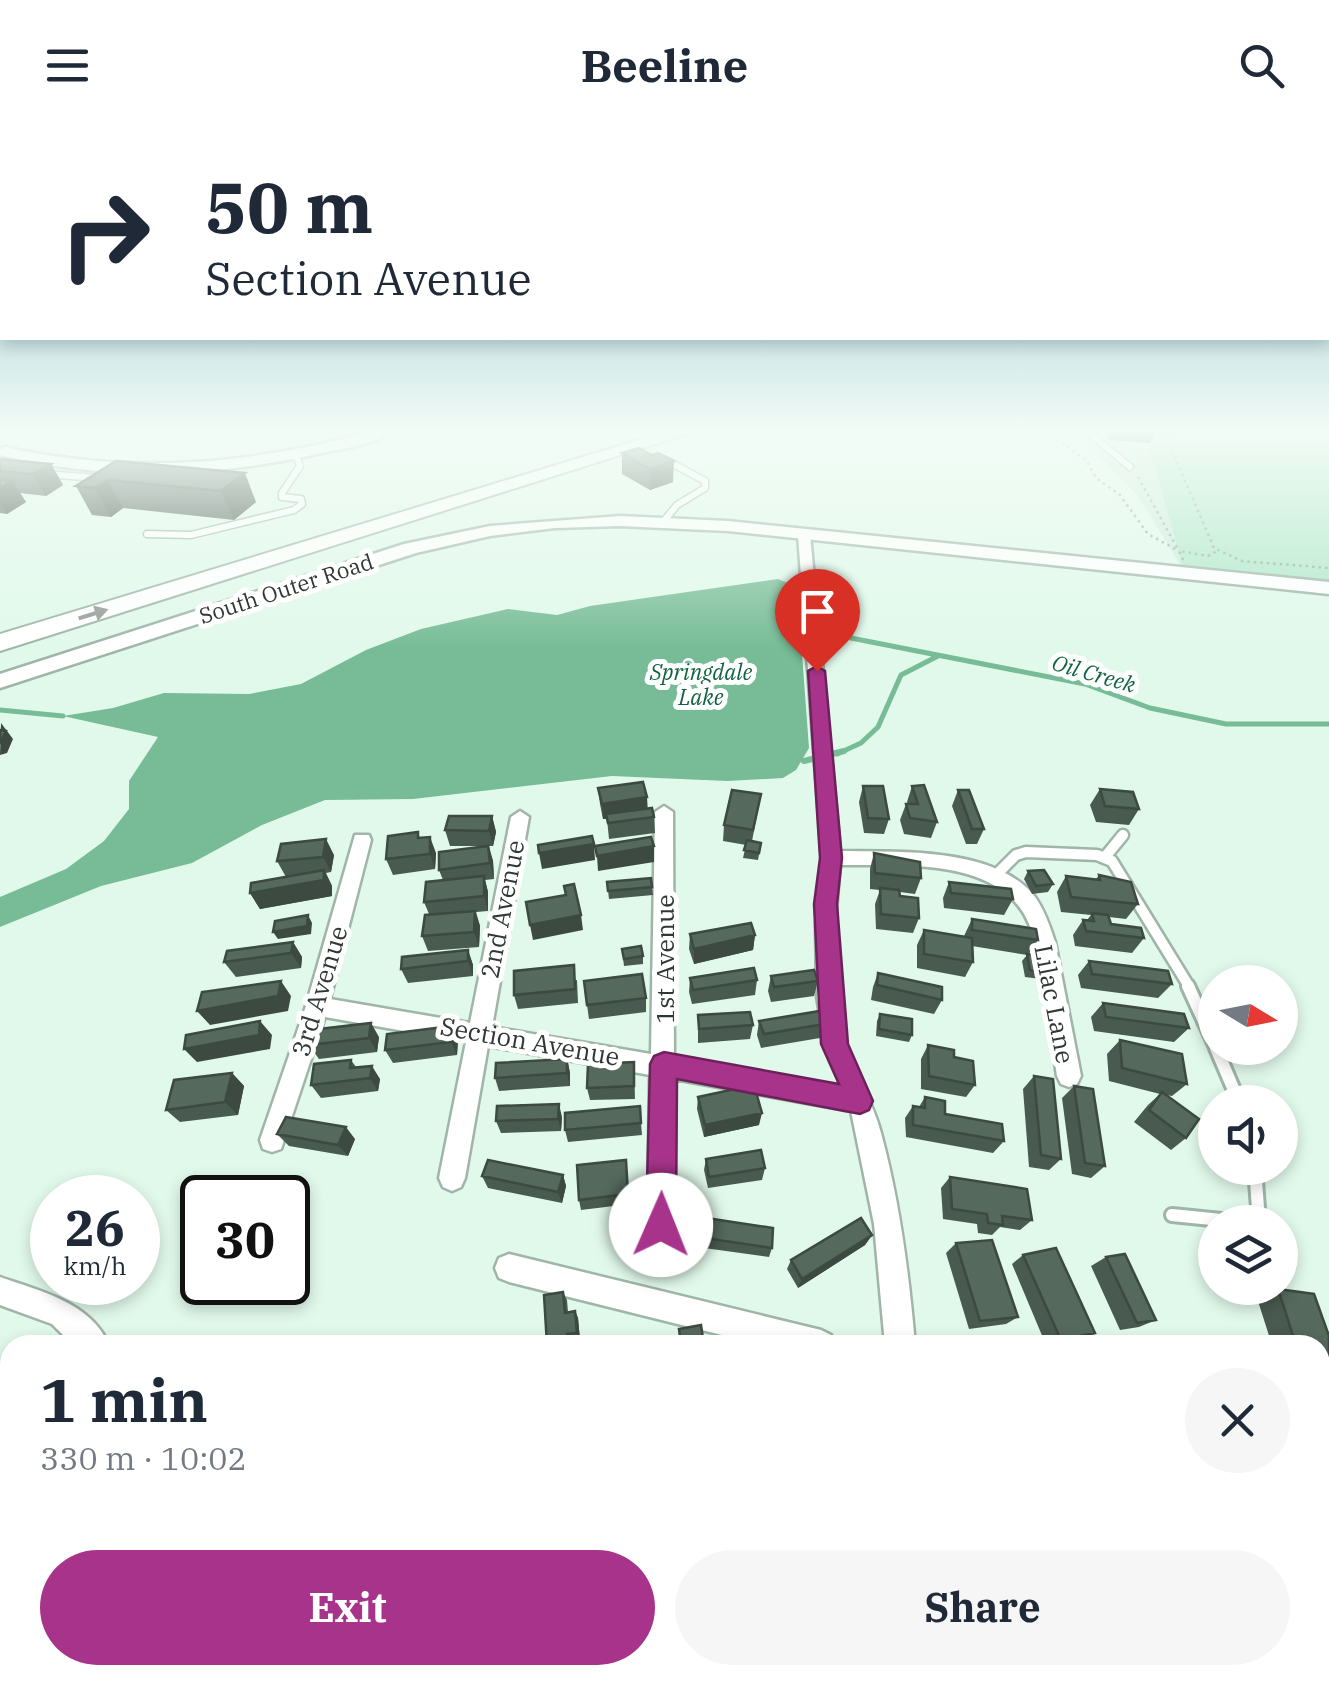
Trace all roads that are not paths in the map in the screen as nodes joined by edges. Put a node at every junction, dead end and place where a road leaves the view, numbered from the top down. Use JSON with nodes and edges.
{"nodes":[{"id":1,"x":301,"y":505,"type":"edge"},
{"id":2,"x":387,"y":505,"type":"edge"},
{"id":3,"x":449,"y":505,"type":"edge"},
{"id":4,"x":678,"y":505,"type":"edge"},
{"id":5,"x":664,"y":522,"type":"junction"},
{"id":6,"x":147,"y":534,"type":"dead end"},
{"id":7,"x":804,"y":535,"type":"junction"},
{"id":8,"x":1329,"y":588,"type":"edge"},
{"id":9,"x":0,"y":620,"type":"edge"},
{"id":10,"x":0,"y":643,"type":"edge"},
{"id":11,"x":0,"y":681,"type":"edge"},
{"id":12,"x":664,"y":812,"type":"dead end"},
{"id":13,"x":520,"y":817,"type":"dead end"},
{"id":14,"x":1124,"y":835,"type":"dead end"},
{"id":15,"x":362,"y":840,"type":"dead end"},
{"id":16,"x":1105,"y":856,"type":"junction"},
{"id":17,"x":831,"y":858,"type":"junction"},
{"id":18,"x":994,"y":877,"type":"junction"},
{"id":19,"x":317,"y":1006,"type":"junction"},
{"id":20,"x":1198,"y":1009,"type":"edge"},
{"id":21,"x":478,"y":1031,"type":"junction"},
{"id":22,"x":664,"y":1064,"type":"junction"},
{"id":23,"x":1069,"y":1076,"type":"dead end"},
{"id":24,"x":860,"y":1101,"type":"junction"},
{"id":25,"x":272,"y":1140,"type":"dead end"},
{"id":26,"x":452,"y":1178,"type":"dead end"},
{"id":27,"x":1172,"y":1214,"type":"dead end"},
{"id":28,"x":1198,"y":1217,"type":"edge"},
{"id":29,"x":661,"y":1225,"type":"dead end"},
{"id":30,"x":509,"y":1268,"type":"dead end"},
{"id":31,"x":0,"y":1290,"type":"edge"},
{"id":32,"x":84,"y":1335,"type":"edge"},
{"id":33,"x":780,"y":1335,"type":"edge"},
{"id":34,"x":899,"y":1335,"type":"edge"}],
"edges":[{"from":1,"to":6,"type":"lane"},
{"from":2,"to":9,"type":"highway"},
{"from":10,"to":3,"type":"highway","one_way":true},
{"from":4,"to":5,"type":"lane"},
{"from":5,"to":7,"type":"street","name":"South Outer Road"},
{"from":5,"to":11,"type":"street","name":"South Outer Road"},
{"from":7,"to":8,"type":"street","name":"South Outer Road"},
{"from":7,"to":17,"type":"street"},
{"from":12,"to":22,"type":"street","name":"1st Avenue"},
{"from":13,"to":21,"type":"street","name":"2nd Avenue"},
{"from":14,"to":16,"type":"lane"},
{"from":15,"to":19,"type":"street","name":"3rd Avenue"},
{"from":16,"to":18,"type":"lane"},
{"from":16,"to":20,"type":"lane"},
{"from":17,"to":18,"type":"street","name":"Lilac Lane"},
{"from":17,"to":24,"type":"street"},
{"from":18,"to":23,"type":"street","name":"Lilac Lane"},
{"from":19,"to":21,"type":"street","name":"Section Avenue"},
{"from":19,"to":25,"type":"street","name":"3rd Avenue"},
{"from":21,"to":22,"type":"street","name":"Section Avenue"},
{"from":21,"to":26,"type":"street","name":"2nd Avenue"},
{"from":22,"to":24,"type":"street","name":"Section Avenue"},
{"from":22,"to":29,"type":"street","name":"1st Avenue"},
{"from":24,"to":34,"type":"street"},
{"from":27,"to":28,"type":"lane"},
{"from":30,"to":33,"type":"street"},
{"from":31,"to":32,"type":"street"}]}
